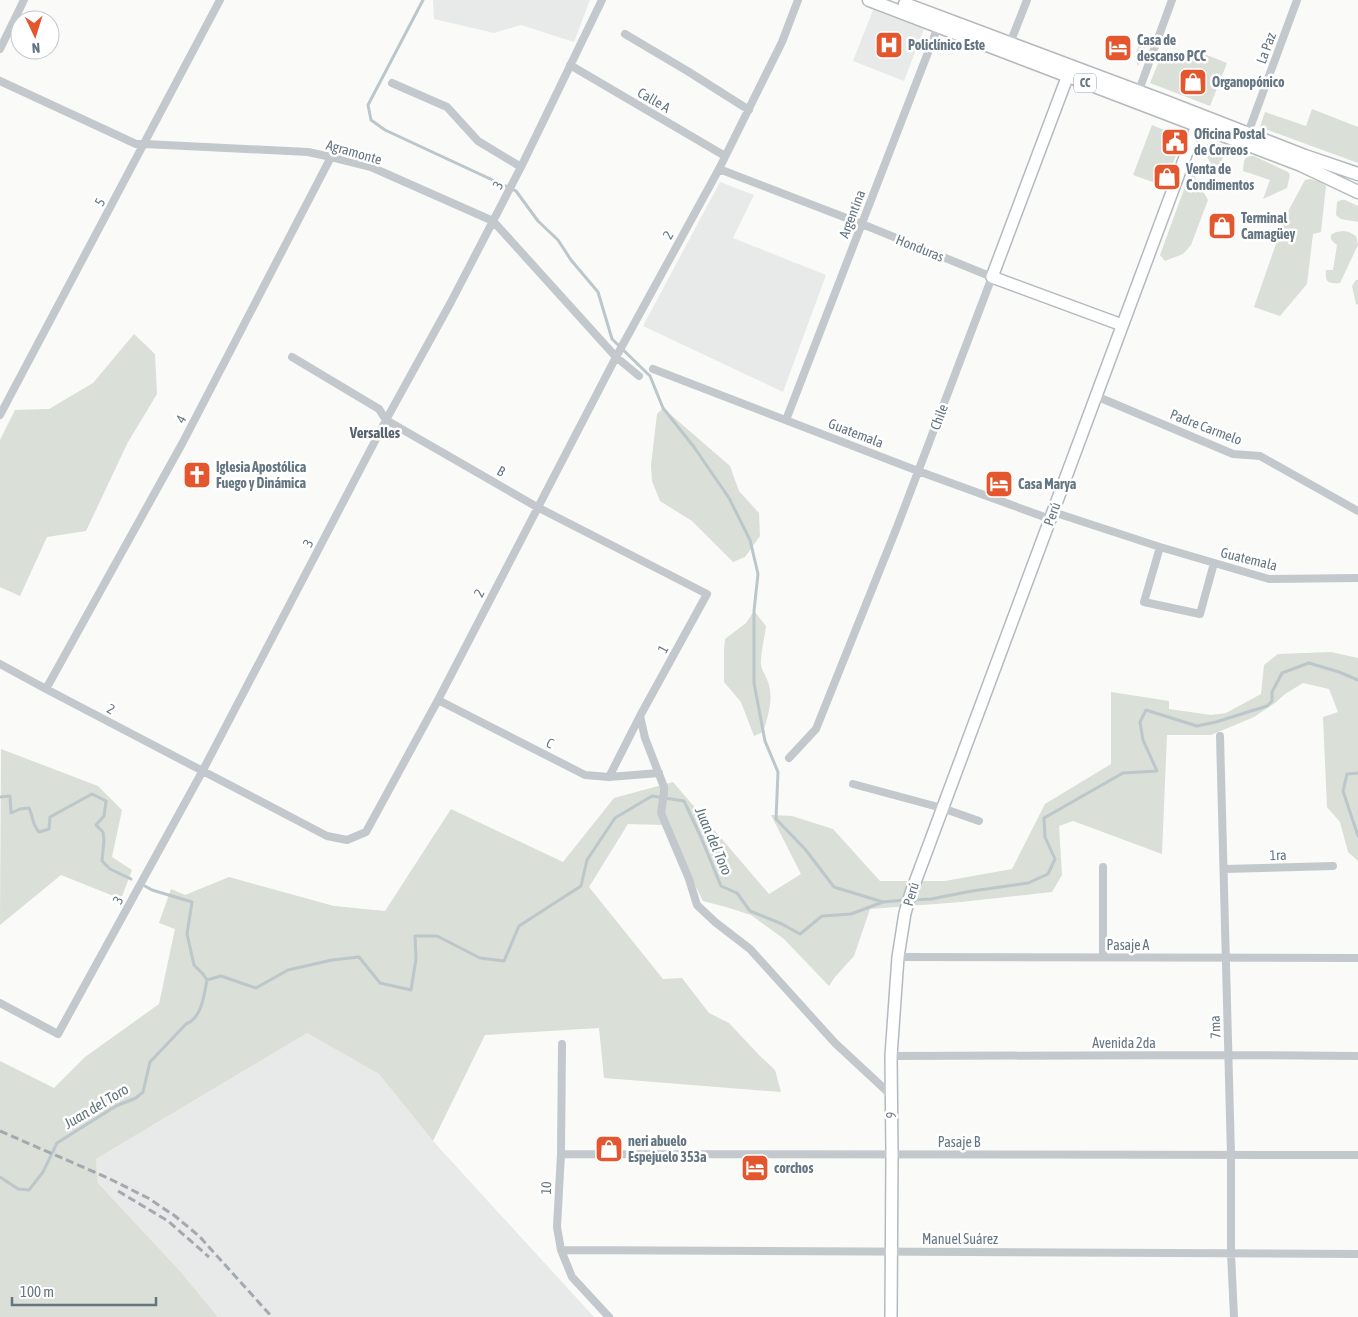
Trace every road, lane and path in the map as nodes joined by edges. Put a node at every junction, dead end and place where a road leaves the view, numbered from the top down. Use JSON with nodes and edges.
{"nodes":[{"id":1,"x":24,"y":0,"type":"edge"},
{"id":2,"x":220,"y":0,"type":"edge"},
{"id":3,"x":602,"y":0,"type":"edge"},
{"id":4,"x":798,"y":0,"type":"edge"},
{"id":5,"x":869,"y":0,"type":"edge"},
{"id":6,"x":893,"y":0,"type":"edge"},
{"id":7,"x":1027,"y":0,"type":"edge"},
{"id":8,"x":1172,"y":0,"type":"edge"},
{"id":9,"x":1297,"y":0,"type":"edge"},
{"id":10,"x":940,"y":22,"type":"junction"},
{"id":11,"x":625,"y":34,"type":"dead end"},
{"id":12,"x":0,"y":48,"type":"edge"},
{"id":13,"x":1009,"y":48,"type":"junction"},
{"id":14,"x":570,"y":65,"type":"junction"},
{"id":15,"x":1069,"y":72,"type":"junction"},
{"id":16,"x":0,"y":81,"type":"edge"},
{"id":17,"x":392,"y":83,"type":"dead end"},
{"id":18,"x":1136,"y":97,"type":"junction"},
{"id":19,"x":749,"y":110,"type":"junction"},
{"id":20,"x":1196,"y":126,"type":"junction"},
{"id":21,"x":1248,"y":133,"type":"junction"},
{"id":22,"x":145,"y":144,"type":"junction"},
{"id":23,"x":726,"y":156,"type":"junction"},
{"id":24,"x":331,"y":157,"type":"junction"},
{"id":25,"x":521,"y":167,"type":"junction"},
{"id":26,"x":719,"y":169,"type":"junction"},
{"id":27,"x":1358,"y":174,"type":"edge"},
{"id":28,"x":1358,"y":192,"type":"edge"},
{"id":29,"x":493,"y":221,"type":"junction"},
{"id":30,"x":862,"y":224,"type":"junction"},
{"id":31,"x":992,"y":277,"type":"junction"},
{"id":32,"x":1122,"y":325,"type":"junction"},
{"id":33,"x":616,"y":356,"type":"junction"},
{"id":34,"x":292,"y":357,"type":"dead end"},
{"id":35,"x":653,"y":369,"type":"dead end"},
{"id":36,"x":639,"y":376,"type":"dead end"},
{"id":37,"x":1096,"y":396,"type":"junction"},
{"id":38,"x":0,"y":415,"type":"edge"},
{"id":39,"x":386,"y":420,"type":"junction"},
{"id":40,"x":786,"y":420,"type":"junction"},
{"id":41,"x":918,"y":471,"type":"junction"},
{"id":42,"x":537,"y":507,"type":"junction"},
{"id":43,"x":1358,"y":511,"type":"edge"},
{"id":44,"x":1052,"y":515,"type":"junction"},
{"id":45,"x":1160,"y":547,"type":"junction"},
{"id":46,"x":1214,"y":563,"type":"junction"},
{"id":47,"x":1358,"y":578,"type":"edge"},
{"id":48,"x":707,"y":594,"type":"joint"},
{"id":49,"x":0,"y":664,"type":"edge"},
{"id":50,"x":46,"y":689,"type":"junction"},
{"id":51,"x":438,"y":700,"type":"junction"},
{"id":52,"x":640,"y":716,"type":"junction"},
{"id":53,"x":1220,"y":736,"type":"dead end"},
{"id":54,"x":789,"y":758,"type":"dead end"},
{"id":55,"x":202,"y":772,"type":"junction"},
{"id":56,"x":659,"y":773,"type":"junction"},
{"id":57,"x":609,"y":777,"type":"junction"},
{"id":58,"x":853,"y":784,"type":"dead end"},
{"id":59,"x":942,"y":808,"type":"junction"},
{"id":60,"x":979,"y":821,"type":"dead end"},
{"id":61,"x":1333,"y":866,"type":"dead end"},
{"id":62,"x":1103,"y":867,"type":"dead end"},
{"id":63,"x":1224,"y":869,"type":"junction"},
{"id":64,"x":906,"y":914,"type":"joint"},
{"id":65,"x":898,"y":957,"type":"junction"},
{"id":66,"x":1103,"y":957,"type":"junction"},
{"id":67,"x":1225,"y":957,"type":"junction"},
{"id":68,"x":1358,"y":958,"type":"edge"},
{"id":69,"x":0,"y":1002,"type":"edge"},
{"id":70,"x":562,"y":1044,"type":"dead end"},
{"id":71,"x":1228,"y":1055,"type":"junction"},
{"id":72,"x":891,"y":1056,"type":"junction"},
{"id":73,"x":1358,"y":1056,"type":"edge"},
{"id":74,"x":891,"y":1095,"type":"junction"},
{"id":75,"x":560,"y":1154,"type":"junction"},
{"id":76,"x":892,"y":1154,"type":"junction"},
{"id":77,"x":1231,"y":1155,"type":"junction"},
{"id":78,"x":1358,"y":1155,"type":"edge"},
{"id":79,"x":561,"y":1250,"type":"junction"},
{"id":80,"x":891,"y":1251,"type":"junction"},
{"id":81,"x":1232,"y":1253,"type":"junction"},
{"id":82,"x":1358,"y":1254,"type":"edge"},
{"id":83,"x":609,"y":1317,"type":"edge"},
{"id":84,"x":891,"y":1317,"type":"edge"},
{"id":85,"x":1234,"y":1317,"type":"edge"}],
"edges":[{"from":1,"to":12,"type":"street"},
{"from":2,"to":22,"type":"street","name":"5"},
{"from":3,"to":14,"type":"street","name":"3"},
{"from":4,"to":19,"type":"street","name":"2"},
{"from":5,"to":10,"type":"main road","number":"CC"},
{"from":6,"to":10,"type":"main road","number":"CC"},
{"from":7,"to":13,"type":"street"},
{"from":8,"to":18,"type":"street"},
{"from":9,"to":21,"type":"street","name":"La Paz"},
{"from":10,"to":13,"type":"main road","number":"CC"},
{"from":10,"to":30,"type":"street","name":"Argentina"},
{"from":11,"to":19,"type":"street"},
{"from":13,"to":15,"type":"main road","number":"CC"},
{"from":14,"to":23,"type":"street","name":"Calle A"},
{"from":14,"to":25,"type":"street","name":"3"},
{"from":15,"to":18,"type":"main road","number":"CC"},
{"from":15,"to":31,"type":"street","name":"Chile"},
{"from":16,"to":22,"type":"street","name":"Agramonte"},
{"from":17,"to":25,"type":"street"},
{"from":18,"to":20,"type":"main road","number":"CC"},
{"from":19,"to":23,"type":"street","name":"2"},
{"from":20,"to":21,"type":"main road","number":"CC"},
{"from":20,"to":28,"type":"main road","number":"CC"},
{"from":20,"to":32,"type":"street","name":"Perú"},
{"from":21,"to":27,"type":"main road","number":"CC"},
{"from":22,"to":24,"type":"street","name":"Agramonte"},
{"from":22,"to":38,"type":"street","name":"5"},
{"from":23,"to":26,"type":"street","name":"2"},
{"from":24,"to":29,"type":"street","name":"Agramonte"},
{"from":24,"to":50,"type":"street","name":"4"},
{"from":25,"to":29,"type":"street","name":"3"},
{"from":26,"to":30,"type":"street","name":"Honduras"},
{"from":26,"to":33,"type":"street","name":"2"},
{"from":29,"to":33,"type":"street","name":"Agramonte"},
{"from":29,"to":39,"type":"street","name":"3"},
{"from":30,"to":31,"type":"street","name":"Honduras"},
{"from":30,"to":40,"type":"street","name":"Argentina"},
{"from":31,"to":32,"type":"street","name":"Honduras"},
{"from":31,"to":41,"type":"street","name":"Chile"},
{"from":32,"to":37,"type":"street","name":"Perú"},
{"from":33,"to":36,"type":"street","name":"Agramonte"},
{"from":33,"to":42,"type":"street","name":"2"},
{"from":34,"to":39,"type":"street","name":"B"},
{"from":35,"to":40,"type":"street","name":"Guatemala"},
{"from":37,"to":43,"type":"street","name":"Padre Carmelo"},
{"from":37,"to":44,"type":"street","name":"Perú"},
{"from":39,"to":42,"type":"street","name":"B"},
{"from":39,"to":55,"type":"street","name":"3"},
{"from":40,"to":41,"type":"street","name":"Guatemala"},
{"from":41,"to":44,"type":"street","name":"Guatemala"},
{"from":41,"to":54,"type":"street","name":"Chile"},
{"from":42,"to":48,"type":"street","name":"B"},
{"from":42,"to":51,"type":"street","name":"2"},
{"from":44,"to":45,"type":"street","name":"Guatemala"},
{"from":44,"to":59,"type":"street","name":"Perú"},
{"from":45,"to":46,"type":"street","name":"Guatemala"},
{"from":45,"to":46,"type":"street"},
{"from":46,"to":47,"type":"street","name":"Guatemala"},
{"from":48,"to":52,"type":"street","name":"1"},
{"from":49,"to":50,"type":"street","name":"2"},
{"from":50,"to":55,"type":"street","name":"2"},
{"from":51,"to":55,"type":"street","name":"2"},
{"from":51,"to":57,"type":"street","name":"C"},
{"from":52,"to":56,"type":"street"},
{"from":52,"to":57,"type":"street","name":"1"},
{"from":53,"to":63,"type":"street","name":"7ma"},
{"from":55,"to":69,"type":"street","name":"3"},
{"from":56,"to":57,"type":"street","name":"C"},
{"from":56,"to":74,"type":"street"},
{"from":58,"to":59,"type":"street"},
{"from":59,"to":60,"type":"street"},
{"from":59,"to":64,"type":"street","name":"Perú"},
{"from":61,"to":63,"type":"street","name":"1ra"},
{"from":62,"to":66,"type":"street"},
{"from":63,"to":67,"type":"street","name":"7ma"},
{"from":64,"to":65,"type":"street","name":"9"},
{"from":65,"to":66,"type":"street","name":"Pasaje A"},
{"from":65,"to":72,"type":"street","name":"9"},
{"from":66,"to":67,"type":"street","name":"Pasaje A"},
{"from":67,"to":68,"type":"street","name":"Pasaje A"},
{"from":67,"to":71,"type":"street","name":"7ma"},
{"from":70,"to":75,"type":"street","name":"10"},
{"from":71,"to":72,"type":"street","name":"Avenida 2da"},
{"from":71,"to":73,"type":"street","name":"Avenida 2da"},
{"from":71,"to":77,"type":"street","name":"7ma"},
{"from":72,"to":74,"type":"street","name":"9"},
{"from":74,"to":76,"type":"street","name":"9"},
{"from":75,"to":76,"type":"street","name":"Pasaje B"},
{"from":75,"to":79,"type":"street","name":"10"},
{"from":76,"to":77,"type":"street","name":"Pasaje B"},
{"from":76,"to":80,"type":"street","name":"9"},
{"from":77,"to":78,"type":"street","name":"Pasaje B"},
{"from":77,"to":81,"type":"street","name":"7ma"},
{"from":79,"to":80,"type":"street","name":"Manuel Suárez"},
{"from":79,"to":83,"type":"street","name":"10"},
{"from":80,"to":81,"type":"street","name":"Manuel Suárez"},
{"from":80,"to":84,"type":"street","name":"9"},
{"from":81,"to":82,"type":"street","name":"Manuel Suárez"},
{"from":81,"to":85,"type":"street","name":"7ma"}]}
